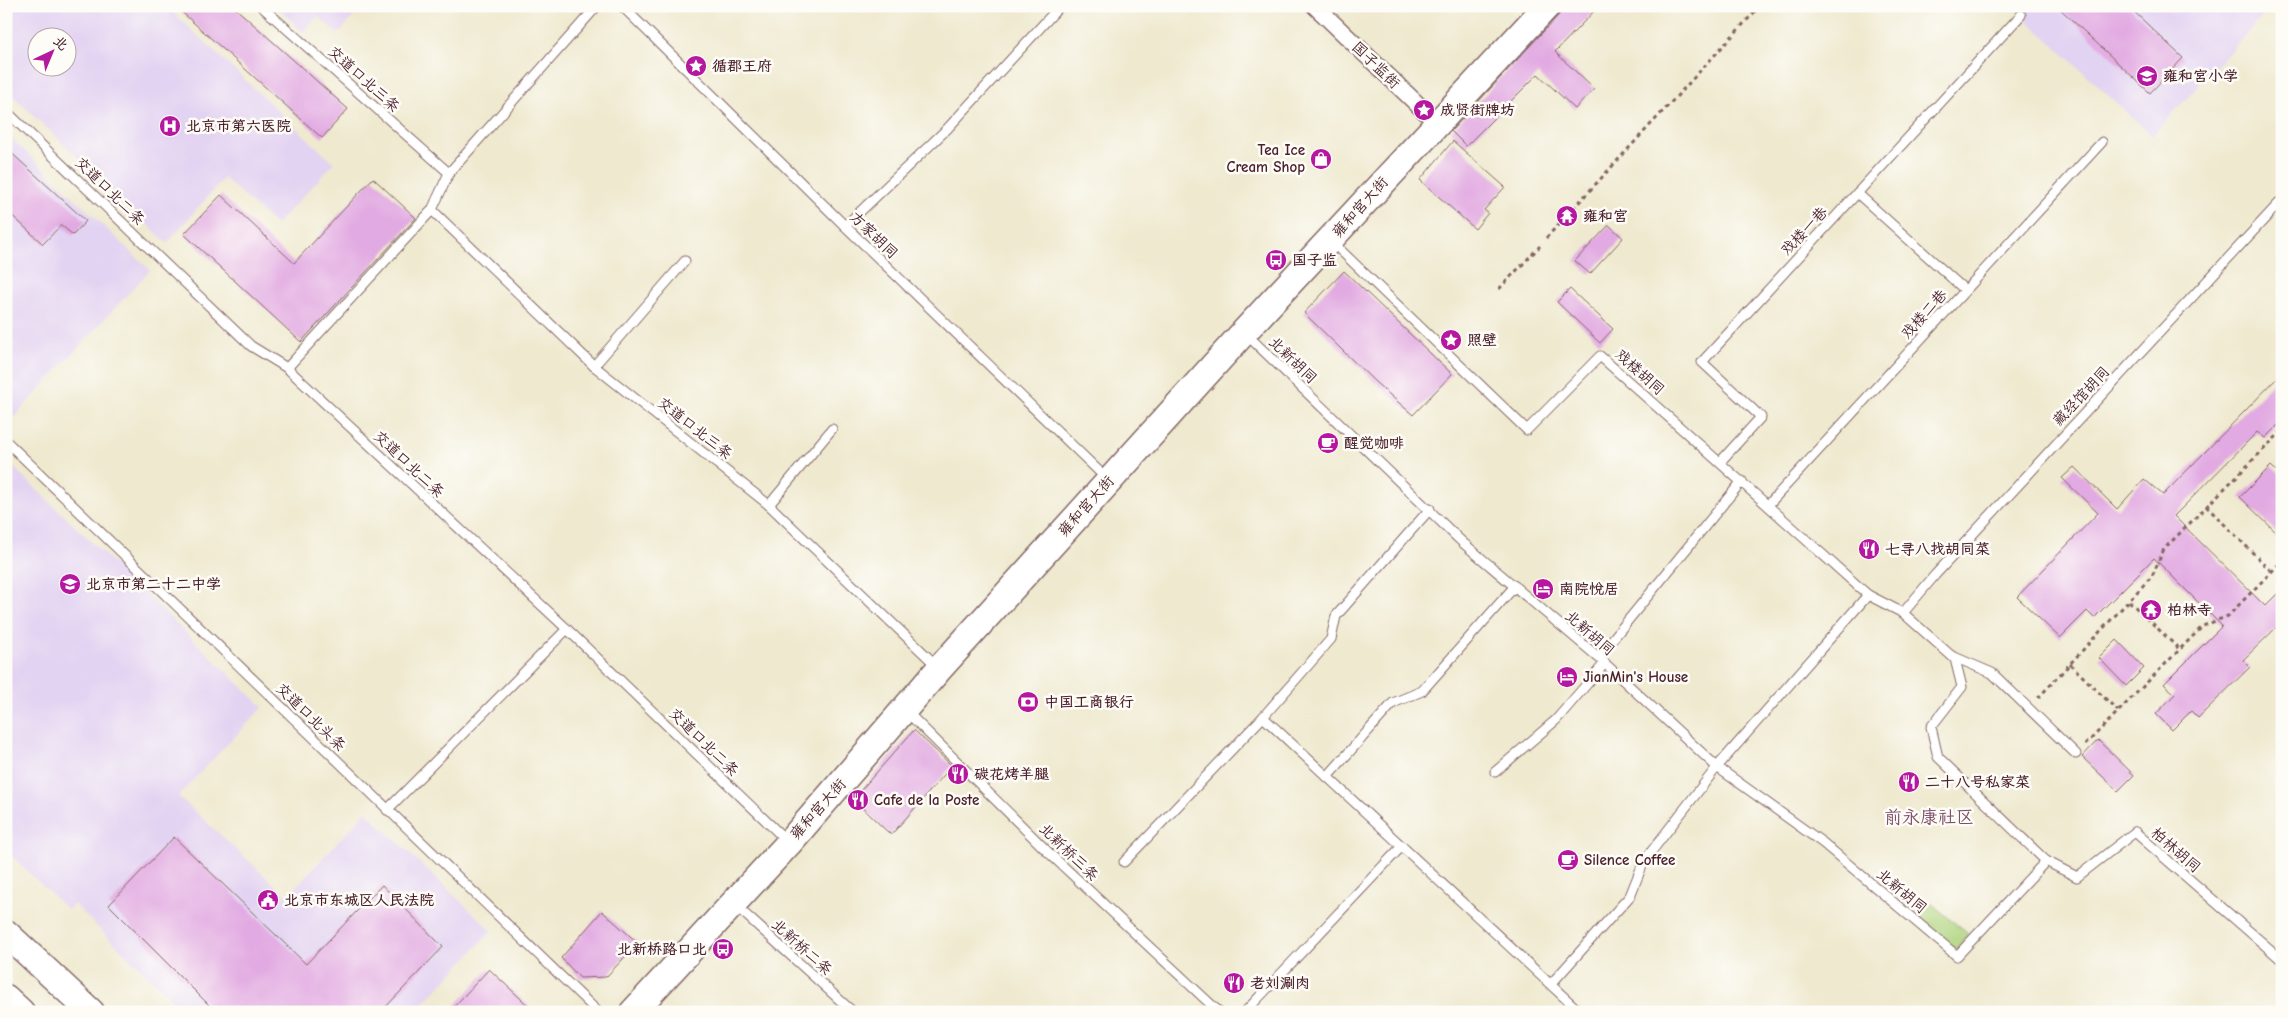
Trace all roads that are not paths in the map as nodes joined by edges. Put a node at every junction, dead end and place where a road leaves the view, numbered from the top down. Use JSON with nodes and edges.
{"nodes":[{"id":1,"x":261,"y":6,"type":"edge"},
{"id":2,"x":597,"y":6,"type":"edge"},
{"id":3,"x":622,"y":6,"type":"edge"},
{"id":4,"x":1060,"y":6,"type":"edge"},
{"id":5,"x":1314,"y":6,"type":"edge"},
{"id":6,"x":1547,"y":6,"type":"edge"},
{"id":7,"x":2021,"y":15,"type":"dead end"},
{"id":8,"x":6,"y":111,"type":"edge"},
{"id":9,"x":1437,"y":123,"type":"junction"},
{"id":10,"x":2102,"y":142,"type":"dead end"},
{"id":11,"x":449,"y":173,"type":"junction"},
{"id":12,"x":1858,"y":193,"type":"junction"},
{"id":13,"x":2282,"y":200,"type":"edge"},
{"id":14,"x":432,"y":210,"type":"junction"},
{"id":15,"x":845,"y":226,"type":"junction"},
{"id":16,"x":1330,"y":240,"type":"junction"},
{"id":17,"x":685,"y":261,"type":"dead end"},
{"id":18,"x":1965,"y":290,"type":"junction"},
{"id":19,"x":1244,"y":332,"type":"junction"},
{"id":20,"x":594,"y":366,"type":"junction"},
{"id":21,"x":286,"y":368,"type":"junction"},
{"id":22,"x":832,"y":429,"type":"dead end"},
{"id":23,"x":6,"y":441,"type":"edge"},
{"id":24,"x":1720,"y":462,"type":"junction"},
{"id":25,"x":1109,"y":481,"type":"junction"},
{"id":26,"x":1742,"y":481,"type":"junction"},
{"id":27,"x":769,"y":505,"type":"junction"},
{"id":28,"x":1768,"y":505,"type":"junction"},
{"id":29,"x":1430,"y":509,"type":"junction"},
{"id":30,"x":1515,"y":586,"type":"junction"},
{"id":31,"x":1868,"y":595,"type":"junction"},
{"id":32,"x":1903,"y":614,"type":"junction"},
{"id":33,"x":566,"y":629,"type":"junction"},
{"id":34,"x":1952,"y":656,"type":"junction"},
{"id":35,"x":1601,"y":660,"type":"junction"},
{"id":36,"x":940,"y":668,"type":"junction"},
{"id":37,"x":904,"y":709,"type":"junction"},
{"id":38,"x":1263,"y":717,"type":"junction"},
{"id":39,"x":2076,"y":754,"type":"road end"},
{"id":40,"x":1717,"y":766,"type":"junction"},
{"id":41,"x":1495,"y":772,"type":"dead end"},
{"id":42,"x":1327,"y":778,"type":"junction"},
{"id":43,"x":387,"y":810,"type":"junction"},
{"id":44,"x":789,"y":843,"type":"junction"},
{"id":45,"x":1402,"y":846,"type":"junction"},
{"id":46,"x":2046,"y":861,"type":"junction"},
{"id":47,"x":1124,"y":862,"type":"dead end"},
{"id":48,"x":733,"y":903,"type":"junction"},
{"id":49,"x":6,"y":932,"type":"edge"},
{"id":50,"x":2282,"y":960,"type":"edge"},
{"id":51,"x":1551,"y":984,"type":"junction"},
{"id":52,"x":6,"y":998,"type":"edge"},
{"id":53,"x":21,"y":1012,"type":"edge"},
{"id":54,"x":90,"y":1012,"type":"edge"},
{"id":55,"x":598,"y":1012,"type":"edge"},
{"id":56,"x":633,"y":1012,"type":"edge"},
{"id":57,"x":853,"y":1012,"type":"edge"},
{"id":58,"x":1219,"y":1012,"type":"edge"},
{"id":59,"x":1245,"y":1012,"type":"edge"},
{"id":60,"x":1580,"y":1012,"type":"edge"}],
"edges":[{"from":1,"to":11,"type":"lane","name":"交道口北三条"},
{"from":2,"to":11,"type":"lane"},
{"from":3,"to":15,"type":"lane","name":"方家胡同"},
{"from":4,"to":15,"type":"lane"},
{"from":5,"to":9,"type":"street","name":"国子监街"},
{"from":6,"to":9,"type":"main road","name":"雍和宫大街"},
{"from":7,"to":12,"type":"lane","name":"戏楼一巷"},
{"from":8,"to":21,"type":"lane","name":"交道口北二条"},
{"from":9,"to":16,"type":"main road","name":"雍和宫大街"},
{"from":10,"to":18,"type":"lane","name":"戏楼二巷"},
{"from":11,"to":14,"type":"lane"},
{"from":12,"to":18,"type":"lane"},
{"from":12,"to":24,"type":"lane","name":"戏楼一巷"},
{"from":13,"to":32,"type":"lane","name":"藏经馆胡同"},
{"from":14,"to":20,"type":"lane","name":"交道口北三条"},
{"from":14,"to":21,"type":"lane"},
{"from":15,"to":25,"type":"lane","name":"方家胡同"},
{"from":16,"to":19,"type":"main road","name":"雍和宫大街"},
{"from":16,"to":24,"type":"lane","name":"戏楼胡同"},
{"from":17,"to":20,"type":"lane"},
{"from":18,"to":28,"type":"lane","name":"戏楼二巷"},
{"from":19,"to":25,"type":"main road","name":"雍和宫大街"},
{"from":19,"to":29,"type":"lane","name":"北新胡同"},
{"from":20,"to":27,"type":"lane","name":"交道口北三条"},
{"from":21,"to":33,"type":"lane","name":"交道口北二条"},
{"from":22,"to":27,"type":"lane"},
{"from":23,"to":43,"type":"lane","name":"交道口北头条"},
{"from":24,"to":26,"type":"lane","name":"戏楼胡同"},
{"from":25,"to":36,"type":"main road","name":"雍和宫大街"},
{"from":26,"to":28,"type":"lane","name":"戏楼胡同"},
{"from":26,"to":35,"type":"lane"},
{"from":27,"to":36,"type":"lane","name":"交道口北三条"},
{"from":28,"to":31,"type":"lane","name":"戏楼胡同"},
{"from":29,"to":30,"type":"lane","name":"北新胡同"},
{"from":29,"to":38,"type":"lane"},
{"from":30,"to":35,"type":"lane","name":"北新胡同"},
{"from":30,"to":42,"type":"lane"},
{"from":31,"to":32,"type":"lane","name":"戏楼胡同"},
{"from":31,"to":40,"type":"lane"},
{"from":32,"to":34,"type":"lane","name":"戏楼胡同"},
{"from":33,"to":43,"type":"lane"},
{"from":33,"to":44,"type":"lane","name":"交道口北二条"},
{"from":34,"to":39,"type":"lane"},
{"from":34,"to":46,"type":"lane"},
{"from":35,"to":40,"type":"lane","name":"北新胡同"},
{"from":35,"to":41,"type":"lane"},
{"from":36,"to":37,"type":"main road","name":"雍和宫大街"},
{"from":37,"to":44,"type":"main road","name":"雍和宫大街"},
{"from":37,"to":58,"type":"lane","name":"北新桥三条"},
{"from":38,"to":42,"type":"lane"},
{"from":38,"to":47,"type":"lane"},
{"from":40,"to":46,"type":"lane","name":"北新胡同"},
{"from":40,"to":51,"type":"lane"},
{"from":42,"to":45,"type":"lane"},
{"from":43,"to":55,"type":"lane","name":"交道口北头条"},
{"from":44,"to":48,"type":"main road","name":"雍和宫大街"},
{"from":45,"to":51,"type":"lane"},
{"from":45,"to":59,"type":"lane"},
{"from":46,"to":50,"type":"lane","name":"柏林胡同"},
{"from":48,"to":56,"type":"main road","name":"雍和宫大街"},
{"from":48,"to":57,"type":"lane","name":"北新桥二条"},
{"from":49,"to":54,"type":"main road"},
{"from":51,"to":60,"type":"lane"},
{"from":52,"to":53,"type":"main road"}]}
